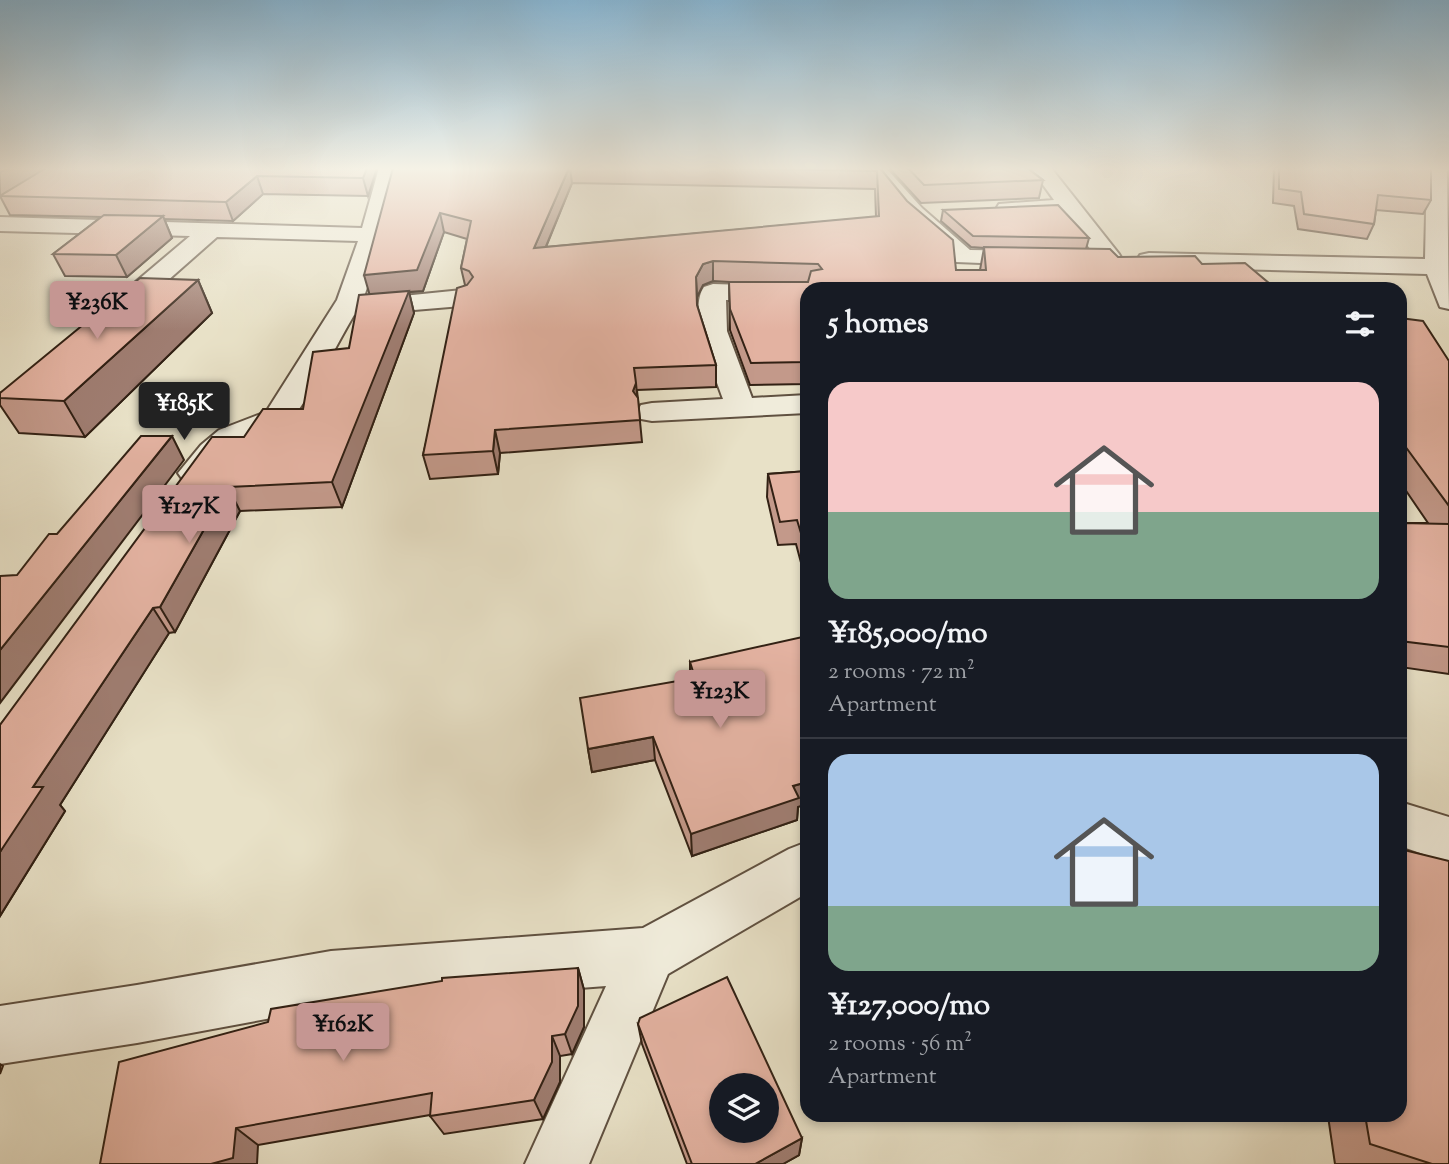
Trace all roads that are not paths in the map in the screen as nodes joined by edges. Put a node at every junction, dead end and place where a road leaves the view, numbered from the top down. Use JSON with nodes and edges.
{"nodes":[{"id":1,"x":375,"y":222,"type":"edge"},
{"id":2,"x":923,"y":222,"type":"edge"},
{"id":3,"x":1082,"y":222,"type":"edge"},
{"id":4,"x":1437,"y":222,"type":"edge"},
{"id":5,"x":0,"y":224,"type":"edge"},
{"id":6,"x":212,"y":230,"type":"junction"},
{"id":7,"x":372,"y":235,"type":"junction"},
{"id":8,"x":1057,"y":258,"type":"edge"},
{"id":9,"x":1084,"y":259,"type":"edge"},
{"id":10,"x":1110,"y":259,"type":"junction"},
{"id":11,"x":1437,"y":267,"type":"junction"},
{"id":12,"x":800,"y":292,"type":"edge"},
{"id":13,"x":462,"y":298,"type":"edge"},
{"id":14,"x":1449,"y":301,"type":"edge"},
{"id":15,"x":345,"y":309,"type":"junction"},
{"id":16,"x":113,"y":316,"type":"edge"},
{"id":17,"x":800,"y":404,"type":"edge"},
{"id":18,"x":741,"y":408,"type":"junction"},
{"id":19,"x":652,"y":412,"type":"dead end"},
{"id":20,"x":181,"y":493,"type":"edge"},
{"id":21,"x":1407,"y":826,"type":"edge"},
{"id":22,"x":1449,"y":840,"type":"edge"},
{"id":23,"x":800,"y":870,"type":"edge"},
{"id":24,"x":648,"y":955,"type":"junction"},
{"id":25,"x":0,"y":1035,"type":"edge"},
{"id":26,"x":557,"y":1164,"type":"edge"}],
"edges":[{"from":1,"to":7,"type":"street"},
{"from":2,"to":8,"type":"street"},
{"from":3,"to":10,"type":"street"},
{"from":4,"to":11,"type":"street"},
{"from":5,"to":6,"type":"street"},
{"from":6,"to":7,"type":"street"},
{"from":6,"to":16,"type":"street"},
{"from":7,"to":15,"type":"street"},
{"from":9,"to":10,"type":"street"},
{"from":10,"to":11,"type":"street"},
{"from":11,"to":14,"type":"street"},
{"from":12,"to":18,"type":"street"},
{"from":13,"to":15,"type":"street"},
{"from":15,"to":20,"type":"street"},
{"from":17,"to":18,"type":"street"},
{"from":18,"to":19,"type":"street"},
{"from":21,"to":22,"type":"street"},
{"from":23,"to":24,"type":"street"},
{"from":24,"to":25,"type":"street"},
{"from":24,"to":26,"type":"street"}]}
